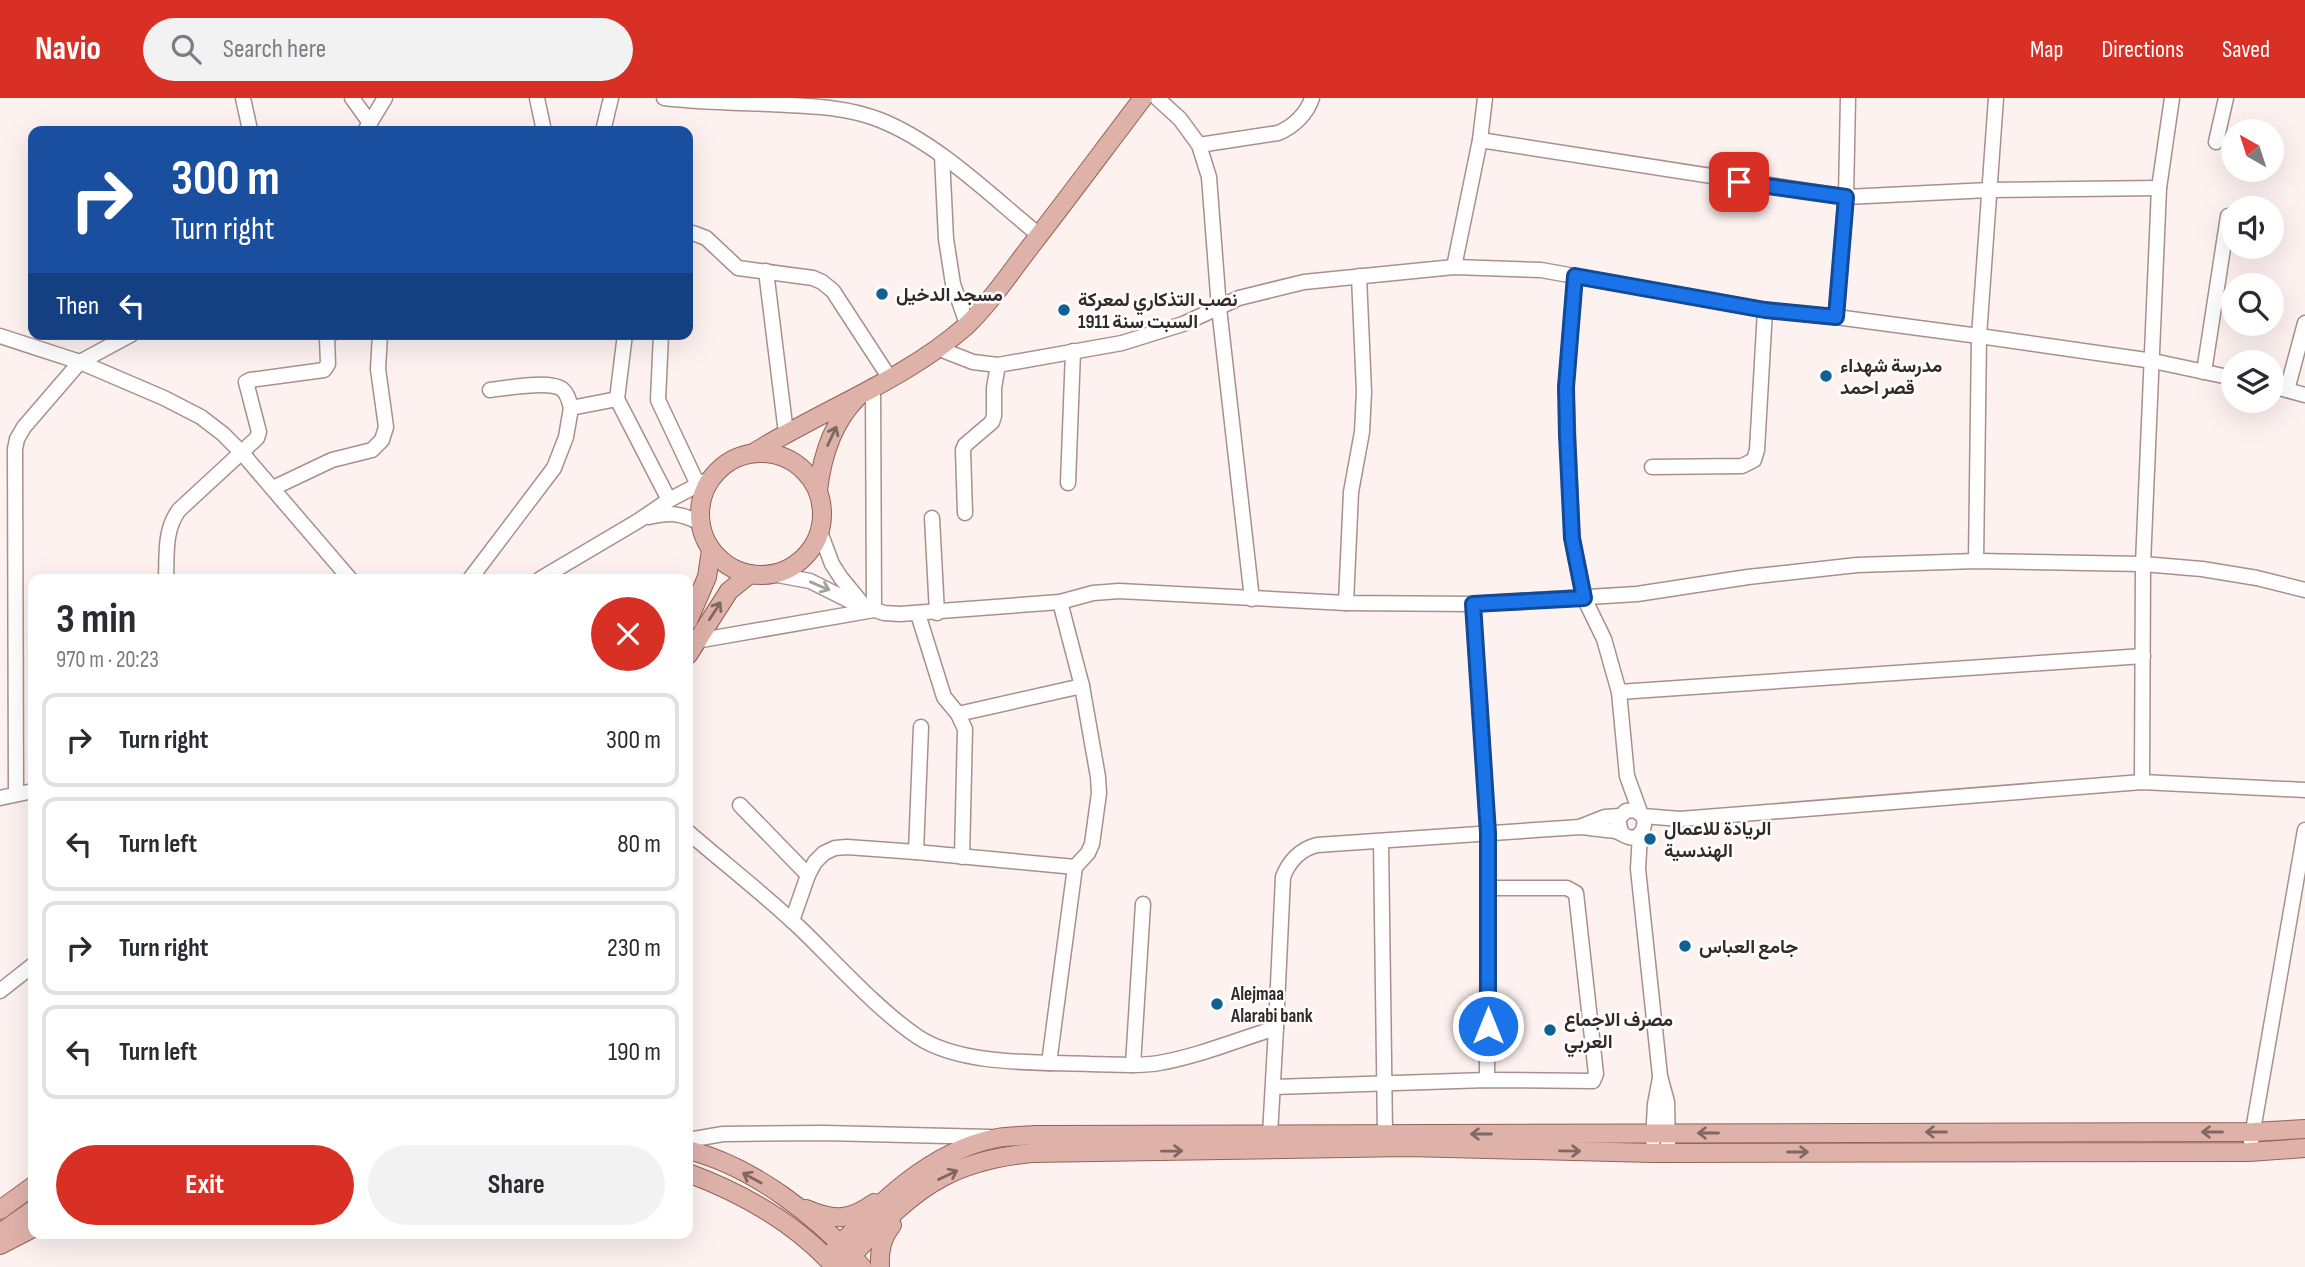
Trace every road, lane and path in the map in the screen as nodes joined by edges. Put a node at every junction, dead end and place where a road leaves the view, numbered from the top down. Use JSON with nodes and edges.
{"nodes":[{"id":1,"x":243,"y":98,"type":"edge"},
{"id":2,"x":352,"y":98,"type":"edge"},
{"id":3,"x":386,"y":98,"type":"edge"},
{"id":4,"x":537,"y":98,"type":"edge"},
{"id":5,"x":611,"y":98,"type":"edge"},
{"id":6,"x":664,"y":98,"type":"edge"},
{"id":7,"x":1143,"y":98,"type":"edge"},
{"id":8,"x":1157,"y":98,"type":"edge"},
{"id":9,"x":1312,"y":98,"type":"edge"},
{"id":10,"x":1485,"y":98,"type":"edge"},
{"id":11,"x":1848,"y":98,"type":"edge"},
{"id":12,"x":1996,"y":98,"type":"edge"},
{"id":13,"x":2172,"y":98,"type":"edge"},
{"id":14,"x":2226,"y":98,"type":"edge"},
{"id":15,"x":785,"y":101,"type":"edge"},
{"id":16,"x":249,"y":126,"type":"edge"},
{"id":17,"x":367,"y":126,"type":"edge"},
{"id":18,"x":369,"y":126,"type":"edge"},
{"id":19,"x":543,"y":126,"type":"edge"},
{"id":20,"x":604,"y":126,"type":"edge"},
{"id":21,"x":1480,"y":140,"type":"junction"},
{"id":22,"x":2216,"y":142,"type":"dead end"},
{"id":23,"x":1199,"y":145,"type":"junction"},
{"id":24,"x":942,"y":156,"type":"junction"},
{"id":25,"x":2159,"y":188,"type":"junction"},
{"id":26,"x":1989,"y":190,"type":"junction"},
{"id":27,"x":1846,"y":197,"type":"junction"},
{"id":28,"x":693,"y":233,"type":"edge"},
{"id":29,"x":1039,"y":235,"type":"junction"},
{"id":30,"x":2221,"y":259,"type":"edge"},
{"id":31,"x":1454,"y":267,"type":"junction"},
{"id":32,"x":766,"y":271,"type":"junction"},
{"id":33,"x":1359,"y":276,"type":"junction"},
{"id":34,"x":1575,"y":276,"type":"junction"},
{"id":35,"x":1219,"y":308,"type":"junction"},
{"id":36,"x":1765,"y":310,"type":"junction"},
{"id":37,"x":1836,"y":317,"type":"junction"},
{"id":38,"x":2305,"y":323,"type":"edge"},
{"id":39,"x":967,"y":324,"type":"junction"},
{"id":40,"x":0,"y":336,"type":"edge"},
{"id":41,"x":1979,"y":336,"type":"junction"},
{"id":42,"x":122,"y":340,"type":"edge"},
{"id":43,"x":327,"y":340,"type":"edge"},
{"id":44,"x":380,"y":340,"type":"edge"},
{"id":45,"x":624,"y":340,"type":"edge"},
{"id":46,"x":661,"y":340,"type":"edge"},
{"id":47,"x":118,"y":342,"type":"junction"},
{"id":48,"x":937,"y":348,"type":"junction"},
{"id":49,"x":1073,"y":351,"type":"junction"},
{"id":50,"x":2153,"y":361,"type":"junction"},
{"id":51,"x":80,"y":362,"type":"junction"},
{"id":52,"x":998,"y":365,"type":"junction"},
{"id":53,"x":2204,"y":372,"type":"junction"},
{"id":54,"x":113,"y":376,"type":"junction"},
{"id":55,"x":2221,"y":376,"type":"edge"},
{"id":56,"x":889,"y":377,"type":"junction"},
{"id":57,"x":869,"y":389,"type":"junction"},
{"id":58,"x":2284,"y":389,"type":"edge"},
{"id":59,"x":490,"y":390,"type":"dead end"},
{"id":60,"x":2287,"y":390,"type":"junction"},
{"id":61,"x":2305,"y":395,"type":"edge"},
{"id":62,"x":617,"y":399,"type":"junction"},
{"id":63,"x":571,"y":408,"type":"junction"},
{"id":64,"x":786,"y":433,"type":"junction"},
{"id":65,"x":755,"y":452,"type":"junction"},
{"id":66,"x":242,"y":453,"type":"junction"},
{"id":67,"x":1652,"y":467,"type":"dead end"},
{"id":68,"x":704,"y":482,"type":"junction"},
{"id":69,"x":1068,"y":483,"type":"dead end"},
{"id":70,"x":273,"y":488,"type":"junction"},
{"id":71,"x":818,"y":490,"type":"junction"},
{"id":72,"x":668,"y":500,"type":"junction"},
{"id":73,"x":965,"y":513,"type":"dead end"},
{"id":74,"x":932,"y":518,"type":"dead end"},
{"id":75,"x":638,"y":521,"type":"junction"},
{"id":76,"x":700,"y":523,"type":"junction"},
{"id":77,"x":820,"y":532,"type":"junction"},
{"id":78,"x":711,"y":550,"type":"junction"},
{"id":79,"x":1976,"y":561,"type":"junction"},
{"id":80,"x":2143,"y":564,"type":"junction"},
{"id":81,"x":166,"y":574,"type":"edge"},
{"id":82,"x":347,"y":574,"type":"edge"},
{"id":83,"x":474,"y":574,"type":"edge"},
{"id":84,"x":548,"y":574,"type":"edge"},
{"id":85,"x":750,"y":574,"type":"junction"},
{"id":86,"x":772,"y":574,"type":"junction"},
{"id":87,"x":16,"y":583,"type":"junction"},
{"id":88,"x":0,"y":584,"type":"edge"},
{"id":89,"x":2305,"y":590,"type":"edge"},
{"id":90,"x":1584,"y":598,"type":"junction"},
{"id":91,"x":1252,"y":599,"type":"junction"},
{"id":92,"x":1060,"y":602,"type":"junction"},
{"id":93,"x":1346,"y":603,"type":"junction"},
{"id":94,"x":1473,"y":604,"type":"junction"},
{"id":95,"x":869,"y":608,"type":"junction"},
{"id":96,"x":693,"y":610,"type":"edge"},
{"id":97,"x":937,"y":613,"type":"junction"},
{"id":98,"x":918,"y":614,"type":"junction"},
{"id":99,"x":693,"y":646,"type":"edge"},
{"id":100,"x":693,"y":648,"type":"edge"},
{"id":101,"x":2143,"y":656,"type":"junction"},
{"id":102,"x":1082,"y":686,"type":"junction"},
{"id":103,"x":1619,"y":692,"type":"junction"},
{"id":104,"x":958,"y":714,"type":"junction"},
{"id":105,"x":921,"y":727,"type":"dead end"},
{"id":106,"x":1627,"y":776,"type":"junction"},
{"id":107,"x":2142,"y":782,"type":"junction"},
{"id":108,"x":2305,"y":790,"type":"edge"},
{"id":109,"x":28,"y":792,"type":"edge"},
{"id":110,"x":16,"y":794,"type":"junction"},
{"id":111,"x":0,"y":798,"type":"edge"},
{"id":112,"x":740,"y":805,"type":"dead end"},
{"id":113,"x":1621,"y":815,"type":"junction"},
{"id":114,"x":1580,"y":827,"type":"junction"},
{"id":115,"x":1636,"y":827,"type":"junction"},
{"id":116,"x":2305,"y":830,"type":"edge"},
{"id":117,"x":1488,"y":833,"type":"junction"},
{"id":118,"x":693,"y":836,"type":"edge"},
{"id":119,"x":1381,"y":841,"type":"junction"},
{"id":120,"x":916,"y":852,"type":"junction"},
{"id":121,"x":962,"y":857,"type":"junction"},
{"id":122,"x":1075,"y":867,"type":"junction"},
{"id":123,"x":808,"y":875,"type":"junction"},
{"id":124,"x":1488,"y":888,"type":"junction"},
{"id":125,"x":1143,"y":904,"type":"dead end"},
{"id":126,"x":2305,"y":911,"type":"edge"},
{"id":127,"x":2291,"y":917,"type":"junction"},
{"id":128,"x":792,"y":921,"type":"junction"},
{"id":129,"x":28,"y":969,"type":"edge"},
{"id":130,"x":0,"y":991,"type":"edge"},
{"id":131,"x":1276,"y":1028,"type":"junction"},
{"id":132,"x":1049,"y":1063,"type":"junction"},
{"id":133,"x":1133,"y":1065,"type":"junction"},
{"id":134,"x":1487,"y":1080,"type":"junction"},
{"id":135,"x":1383,"y":1083,"type":"junction"},
{"id":136,"x":1274,"y":1087,"type":"junction"},
{"id":137,"x":2305,"y":1129,"type":"edge"},
{"id":138,"x":1968,"y":1132,"type":"junction"},
{"id":139,"x":2253,"y":1132,"type":"junction"},
{"id":140,"x":1661,"y":1133,"type":"junction"},
{"id":141,"x":1385,"y":1134,"type":"junction"},
{"id":142,"x":1270,"y":1135,"type":"junction"},
{"id":143,"x":998,"y":1138,"type":"junction"},
{"id":144,"x":693,"y":1139,"type":"edge"},
{"id":145,"x":2305,"y":1147,"type":"edge"},
{"id":146,"x":693,"y":1152,"type":"edge"},
{"id":147,"x":1968,"y":1152,"type":"junction"},
{"id":148,"x":2249,"y":1152,"type":"junction"},
{"id":149,"x":1660,"y":1153,"type":"junction"},
{"id":150,"x":693,"y":1175,"type":"edge"},
{"id":151,"x":914,"y":1175,"type":"junction"},
{"id":152,"x":28,"y":1190,"type":"edge"},
{"id":153,"x":916,"y":1195,"type":"junction"},
{"id":154,"x":792,"y":1202,"type":"junction"},
{"id":155,"x":0,"y":1210,"type":"edge"},
{"id":156,"x":28,"y":1213,"type":"edge"},
{"id":157,"x":28,"y":1231,"type":"edge"},
{"id":158,"x":0,"y":1233,"type":"edge"},
{"id":159,"x":0,"y":1245,"type":"edge"},
{"id":160,"x":843,"y":1260,"type":"edge"},
{"id":161,"x":880,"y":1267,"type":"edge"}],
"edges":[{"from":1,"to":16,"type":"street"},
{"from":2,"to":17,"type":"street"},
{"from":3,"to":18,"type":"street"},
{"from":4,"to":19,"type":"street"},
{"from":5,"to":20,"type":"street"},
{"from":6,"to":15,"type":"street"},
{"from":7,"to":29,"type":"main road"},
{"from":8,"to":23,"type":"street"},
{"from":9,"to":23,"type":"street"},
{"from":10,"to":21,"type":"street"},
{"from":11,"to":27,"type":"street"},
{"from":12,"to":26,"type":"street"},
{"from":13,"to":25,"type":"street"},
{"from":14,"to":22,"type":"street"},
{"from":15,"to":24,"type":"street"},
{"from":21,"to":27,"type":"street"},
{"from":21,"to":31,"type":"street"},
{"from":23,"to":35,"type":"street"},
{"from":24,"to":29,"type":"street"},
{"from":24,"to":39,"type":"street"},
{"from":25,"to":26,"type":"street"},
{"from":25,"to":50,"type":"street"},
{"from":26,"to":27,"type":"street"},
{"from":26,"to":41,"type":"street"},
{"from":27,"to":37,"type":"street"},
{"from":28,"to":32,"type":"street"},
{"from":29,"to":39,"type":"main road"},
{"from":30,"to":53,"type":"street"},
{"from":31,"to":33,"type":"street"},
{"from":31,"to":34,"type":"street"},
{"from":32,"to":56,"type":"street"},
{"from":32,"to":64,"type":"street"},
{"from":33,"to":35,"type":"street"},
{"from":33,"to":93,"type":"street"},
{"from":34,"to":36,"type":"street"},
{"from":34,"to":90,"type":"street"},
{"from":35,"to":49,"type":"street"},
{"from":35,"to":91,"type":"street"},
{"from":36,"to":37,"type":"street"},
{"from":36,"to":67,"type":"street"},
{"from":37,"to":41,"type":"street"},
{"from":38,"to":60,"type":"street"},
{"from":39,"to":48,"type":"main road"},
{"from":40,"to":51,"type":"street"},
{"from":41,"to":50,"type":"street"},
{"from":41,"to":79,"type":"street"},
{"from":42,"to":47,"type":"street"},
{"from":43,"to":66,"type":"street"},
{"from":44,"to":70,"type":"street"},
{"from":45,"to":62,"type":"street"},
{"from":46,"to":68,"type":"street"},
{"from":47,"to":51,"type":"street"},
{"from":47,"to":54,"type":"street"},
{"from":48,"to":52,"type":"street"},
{"from":48,"to":56,"type":"main road"},
{"from":49,"to":52,"type":"street"},
{"from":49,"to":69,"type":"street"},
{"from":50,"to":53,"type":"street"},
{"from":50,"to":80,"type":"street"},
{"from":51,"to":54,"type":"street"},
{"from":51,"to":87,"type":"street"},
{"from":52,"to":73,"type":"street"},
{"from":53,"to":55,"type":"street"},
{"from":54,"to":66,"type":"street"},
{"from":56,"to":57,"type":"main road"},
{"from":57,"to":64,"type":"main road"},
{"from":71,"to":57,"type":"main road","one_way":true},
{"from":57,"to":95,"type":"street"},
{"from":58,"to":60,"type":"street"},
{"from":59,"to":63,"type":"street"},
{"from":60,"to":61,"type":"street"},
{"from":62,"to":63,"type":"street"},
{"from":62,"to":72,"type":"street"},
{"from":63,"to":83,"type":"street"},
{"from":64,"to":65,"type":"main road"},
{"from":65,"to":68,"type":"main road"},
{"from":65,"to":71,"type":"main road"},
{"from":66,"to":70,"type":"street"},
{"from":66,"to":81,"type":"street"},
{"from":68,"to":72,"type":"street"},
{"from":68,"to":76,"type":"main road"},
{"from":70,"to":82,"type":"street"},
{"from":71,"to":77,"type":"main road"},
{"from":72,"to":75,"type":"street"},
{"from":74,"to":97,"type":"street"},
{"from":75,"to":76,"type":"street"},
{"from":75,"to":84,"type":"street"},
{"from":76,"to":78,"type":"main road"},
{"from":77,"to":86,"type":"main road"},
{"from":77,"to":95,"type":"street"},
{"from":78,"to":85,"type":"main road"},
{"from":78,"to":96,"type":"main road"},
{"from":79,"to":80,"type":"street"},
{"from":79,"to":90,"type":"street"},
{"from":80,"to":89,"type":"street"},
{"from":80,"to":101,"type":"street"},
{"from":85,"to":86,"type":"main road"},
{"from":99,"to":85,"type":"main road","one_way":true},
{"from":86,"to":95,"type":"street","one_way":true},
{"from":87,"to":88,"type":"street"},
{"from":87,"to":110,"type":"street"},
{"from":90,"to":94,"type":"street"},
{"from":90,"to":103,"type":"street"},
{"from":91,"to":92,"type":"street"},
{"from":91,"to":93,"type":"street"},
{"from":92,"to":97,"type":"street"},
{"from":92,"to":102,"type":"street"},
{"from":93,"to":94,"type":"street"},
{"from":94,"to":117,"type":"street"},
{"from":95,"to":98,"type":"street"},
{"from":95,"to":100,"type":"street"},
{"from":97,"to":98,"type":"street"},
{"from":98,"to":104,"type":"street"},
{"from":101,"to":103,"type":"street"},
{"from":101,"to":107,"type":"street"},
{"from":102,"to":104,"type":"street"},
{"from":102,"to":122,"type":"street"},
{"from":103,"to":106,"type":"street"},
{"from":104,"to":121,"type":"street"},
{"from":105,"to":120,"type":"street"},
{"from":106,"to":113,"type":"street"},
{"from":106,"to":115,"type":"street"},
{"from":107,"to":108,"type":"street"},
{"from":107,"to":115,"type":"street"},
{"from":109,"to":110,"type":"street"},
{"from":110,"to":111,"type":"street"},
{"from":112,"to":123,"type":"street"},
{"from":113,"to":114,"type":"street"},
{"from":113,"to":115,"type":"street"},
{"from":114,"to":115,"type":"street"},
{"from":114,"to":117,"type":"street"},
{"from":115,"to":140,"type":"street"},
{"from":116,"to":127,"type":"street"},
{"from":117,"to":119,"type":"street"},
{"from":117,"to":124,"type":"street"},
{"from":118,"to":128,"type":"street"},
{"from":119,"to":131,"type":"street"},
{"from":119,"to":135,"type":"street"},
{"from":120,"to":121,"type":"street"},
{"from":120,"to":123,"type":"street"},
{"from":121,"to":122,"type":"street"},
{"from":122,"to":132,"type":"street"},
{"from":123,"to":128,"type":"street"},
{"from":124,"to":134,"type":"street"},
{"from":124,"to":134,"type":"street"},
{"from":125,"to":133,"type":"street"},
{"from":126,"to":127,"type":"street"},
{"from":127,"to":139,"type":"street"},
{"from":128,"to":132,"type":"street"},
{"from":129,"to":130,"type":"street"},
{"from":131,"to":133,"type":"street"},
{"from":131,"to":136,"type":"street"},
{"from":132,"to":133,"type":"street"},
{"from":134,"to":135,"type":"street"},
{"from":135,"to":136,"type":"street"},
{"from":135,"to":141,"type":"street"},
{"from":136,"to":142,"type":"street"},
{"from":137,"to":139,"type":"main road"},
{"from":139,"to":138,"type":"main road","one_way":true},
{"from":138,"to":140,"type":"main road","one_way":true},
{"from":138,"to":147,"type":"main road"},
{"from":139,"to":148,"type":"street"},
{"from":140,"to":141,"type":"main road","one_way":true},
{"from":140,"to":149,"type":"street"},
{"from":141,"to":142,"type":"main road"},
{"from":142,"to":143,"type":"main road"},
{"from":143,"to":144,"type":"street"},
{"from":143,"to":151,"type":"main road"},
{"from":145,"to":148,"type":"main road"},
{"from":154,"to":146,"type":"main road","one_way":true},
{"from":147,"to":148,"type":"main road"},
{"from":149,"to":147,"type":"main road","one_way":true},
{"from":153,"to":149,"type":"main road","one_way":true},
{"from":150,"to":160,"type":"main road"},
{"from":151,"to":154,"type":"main road"},
{"from":151,"to":160,"type":"main road"},
{"from":152,"to":155,"type":"main road"},
{"from":153,"to":160,"type":"main road"},
{"from":153,"to":161,"type":"main road"},
{"from":154,"to":160,"type":"main road"},
{"from":156,"to":158,"type":"main road"},
{"from":157,"to":159,"type":"main road"}]}
